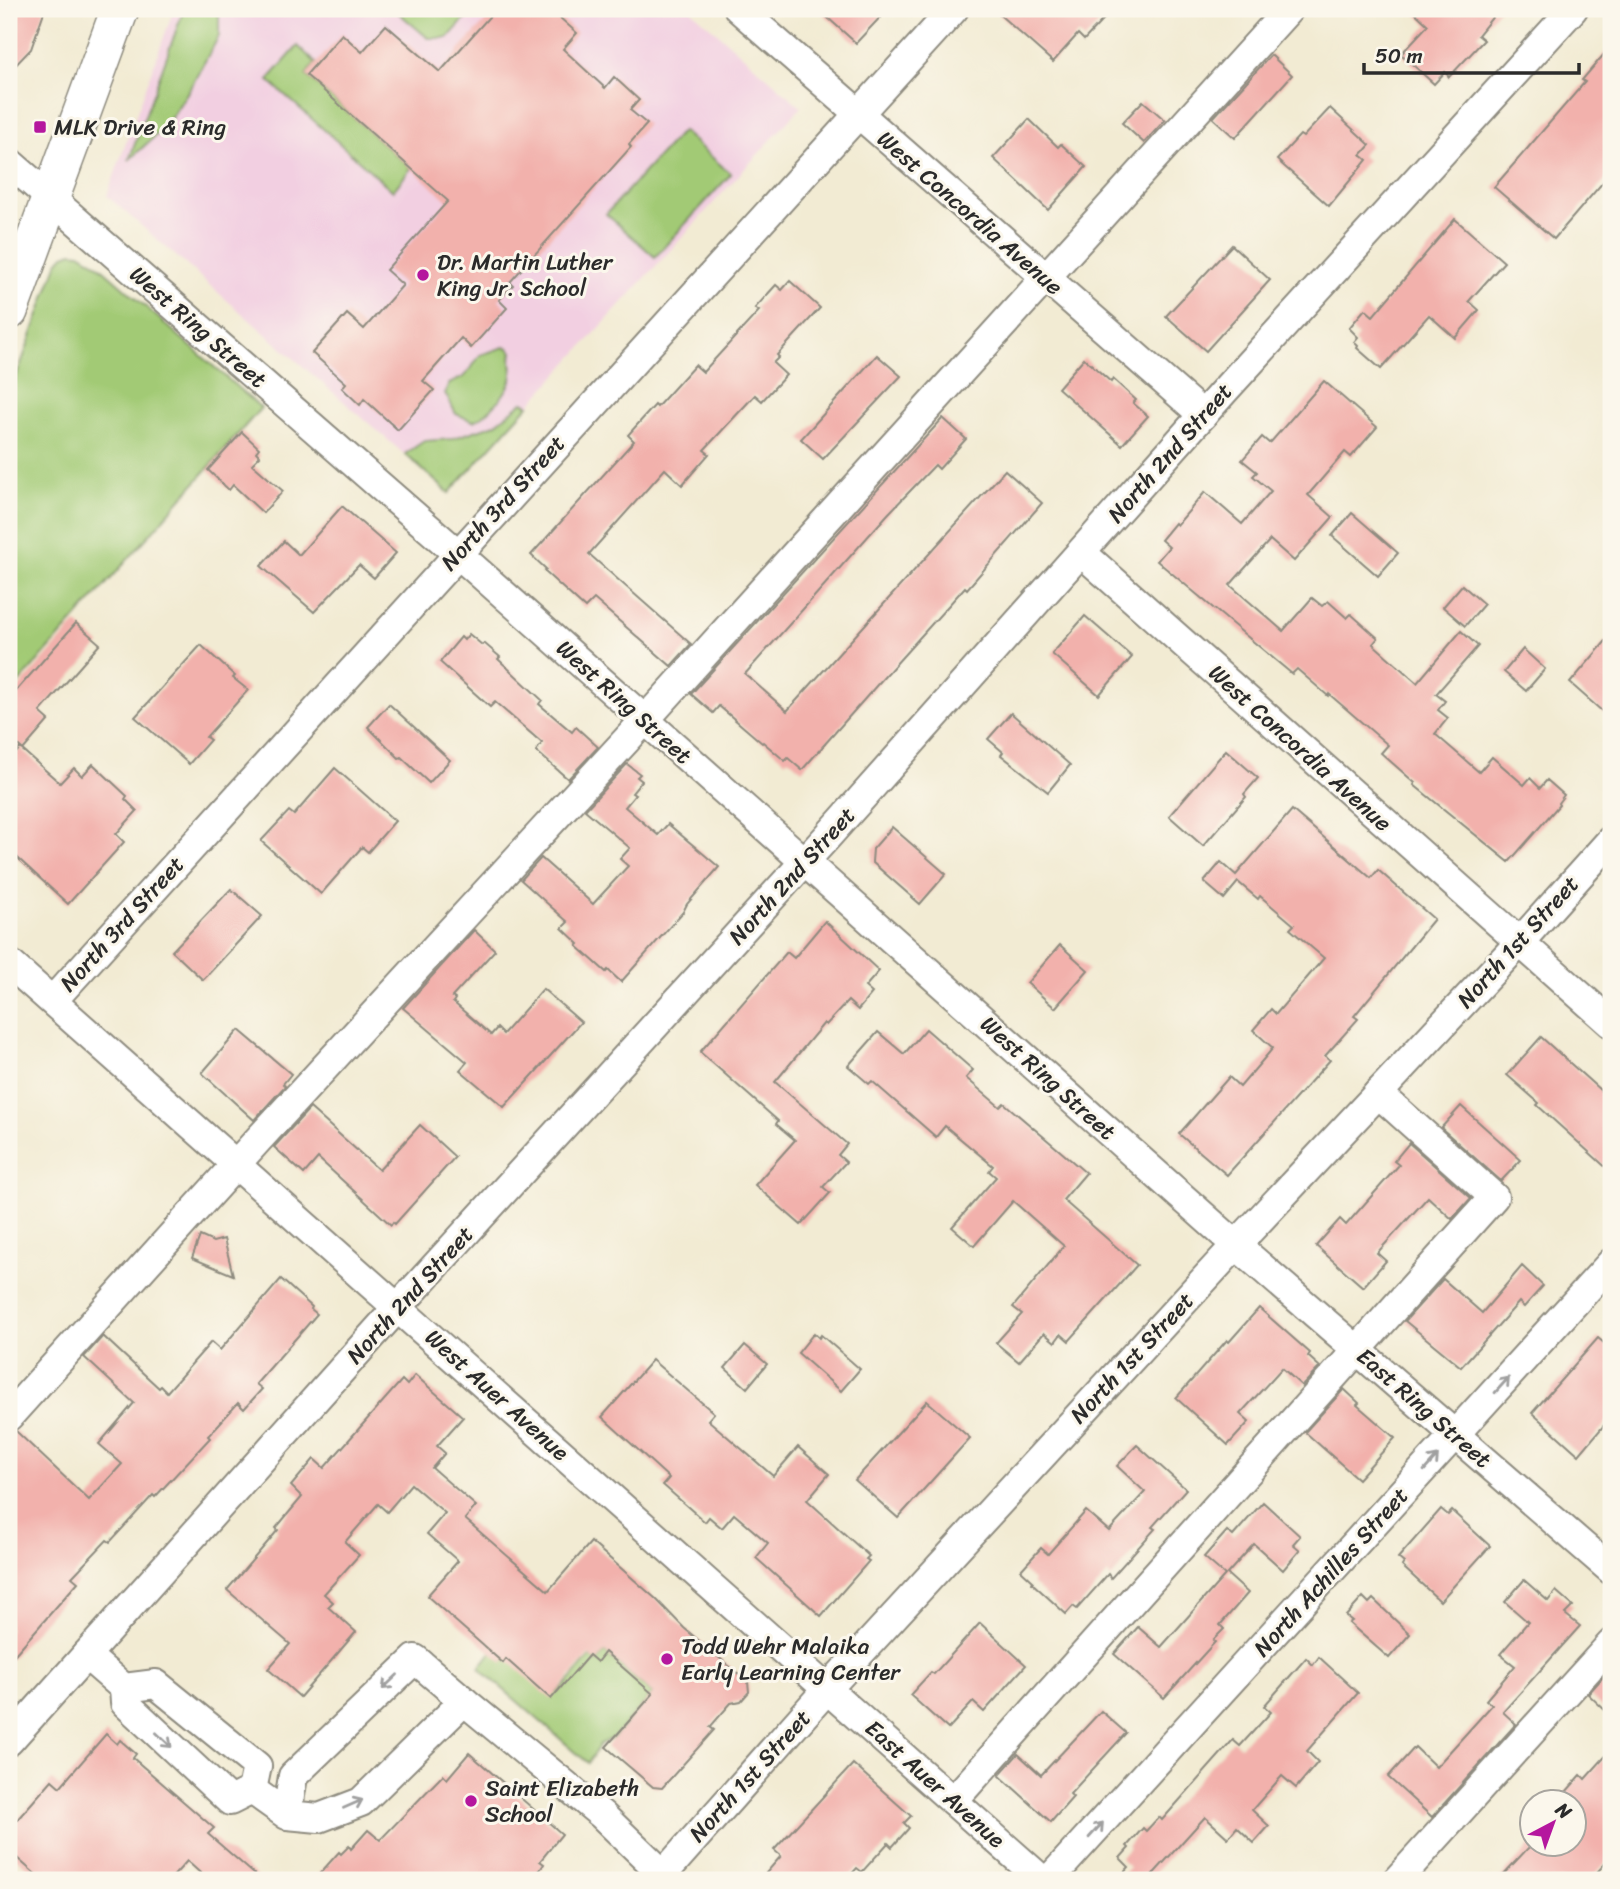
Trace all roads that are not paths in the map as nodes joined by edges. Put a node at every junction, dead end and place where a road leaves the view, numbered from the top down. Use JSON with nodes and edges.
{"nodes":[{"id":1,"x":120,"y":9,"type":"edge"},
{"id":2,"x":739,"y":9,"type":"edge"},
{"id":3,"x":954,"y":9,"type":"edge"},
{"id":4,"x":1289,"y":9,"type":"edge"},
{"id":5,"x":1573,"y":9,"type":"edge"},
{"id":6,"x":858,"y":115,"type":"junction"},
{"id":7,"x":9,"y":162,"type":"edge"},
{"id":8,"x":50,"y":198,"type":"junction"},
{"id":9,"x":1044,"y":277,"type":"junction"},
{"id":10,"x":9,"y":311,"type":"edge"},
{"id":11,"x":1203,"y":415,"type":"junction"},
{"id":12,"x":457,"y":553,"type":"junction"},
{"id":13,"x":1082,"y":553,"type":"junction"},
{"id":14,"x":644,"y":721,"type":"junction"},
{"id":15,"x":1611,"y":840,"type":"edge"},
{"id":16,"x":804,"y":862,"type":"junction"},
{"id":17,"x":1519,"y":943,"type":"junction"},
{"id":18,"x":9,"y":963,"type":"edge"},
{"id":19,"x":53,"y":1000,"type":"junction"},
{"id":20,"x":1611,"y":1023,"type":"edge"},
{"id":21,"x":1378,"y":1093,"type":"junction"},
{"id":22,"x":237,"y":1163,"type":"junction"},
{"id":23,"x":1236,"y":1245,"type":"junction"},
{"id":24,"x":1611,"y":1263,"type":"edge"},
{"id":25,"x":398,"y":1307,"type":"junction"},
{"id":26,"x":1357,"y":1350,"type":"junction"},
{"id":27,"x":9,"y":1416,"type":"edge"},
{"id":28,"x":1456,"y":1436,"type":"junction"},
{"id":29,"x":1611,"y":1570,"type":"edge"},
{"id":30,"x":1611,"y":1644,"type":"edge"},
{"id":31,"x":86,"y":1655,"type":"junction"},
{"id":32,"x":828,"y":1688,"type":"junction"},
{"id":33,"x":124,"y":1689,"type":"junction"},
{"id":34,"x":464,"y":1701,"type":"junction"},
{"id":35,"x":9,"y":1741,"type":"edge"},
{"id":36,"x":252,"y":1790,"type":"junction"},
{"id":37,"x":953,"y":1801,"type":"junction"},
{"id":38,"x":287,"y":1815,"type":"junction"},
{"id":39,"x":660,"y":1877,"type":"edge"},
{"id":40,"x":1042,"y":1880,"type":"edge"},
{"id":41,"x":1049,"y":1880,"type":"edge"},
{"id":42,"x":1397,"y":1880,"type":"edge"}],
"edges":[{"from":1,"to":8,"type":"main road"},
{"from":2,"to":6,"type":"street","name":"West Concordia Avenue"},
{"from":3,"to":6,"type":"street","name":"North 3rd Street"},
{"from":4,"to":9,"type":"street"},
{"from":5,"to":11,"type":"street","name":"North 2nd Street"},
{"from":6,"to":9,"type":"street","name":"West Concordia Avenue"},
{"from":6,"to":12,"type":"street","name":"North 3rd Street"},
{"from":7,"to":8,"type":"street","name":"West Ring Street"},
{"from":8,"to":10,"type":"main road"},
{"from":8,"to":12,"type":"street","name":"West Ring Street"},
{"from":9,"to":11,"type":"street","name":"West Concordia Avenue"},
{"from":9,"to":14,"type":"street"},
{"from":11,"to":13,"type":"street","name":"North 2nd Street"},
{"from":12,"to":14,"type":"street","name":"West Ring Street"},
{"from":12,"to":19,"type":"street","name":"North 3rd Street"},
{"from":13,"to":16,"type":"street","name":"North 2nd Street"},
{"from":13,"to":17,"type":"street","name":"West Concordia Avenue"},
{"from":14,"to":16,"type":"street","name":"West Ring Street"},
{"from":14,"to":22,"type":"street"},
{"from":15,"to":17,"type":"street","name":"North 1st Street"},
{"from":16,"to":23,"type":"street","name":"West Ring Street"},
{"from":16,"to":25,"type":"street","name":"North 2nd Street"},
{"from":17,"to":20,"type":"street","name":"West Concordia Avenue"},
{"from":17,"to":21,"type":"street","name":"North 1st Street"},
{"from":18,"to":19,"type":"street","name":"West Auer Avenue"},
{"from":19,"to":22,"type":"street","name":"West Auer Avenue"},
{"from":21,"to":23,"type":"street","name":"North 1st Street"},
{"from":21,"to":26,"type":"street"},
{"from":22,"to":25,"type":"street","name":"West Auer Avenue"},
{"from":22,"to":27,"type":"street"},
{"from":23,"to":26,"type":"street","name":"East Ring Street"},
{"from":23,"to":32,"type":"street","name":"North 1st Street"},
{"from":28,"to":24,"type":"street","name":"North Achilles Street","one_way":true},
{"from":25,"to":31,"type":"street","name":"North 2nd Street"},
{"from":25,"to":32,"type":"street","name":"West Auer Avenue"},
{"from":26,"to":28,"type":"street","name":"East Ring Street"},
{"from":26,"to":37,"type":"street"},
{"from":28,"to":29,"type":"street","name":"East Ring Street"},
{"from":41,"to":28,"type":"street","name":"North Achilles Street","one_way":true},
{"from":30,"to":42,"type":"street"},
{"from":31,"to":33,"type":"street"},
{"from":31,"to":35,"type":"street","name":"North 2nd Street"},
{"from":32,"to":37,"type":"street","name":"East Auer Avenue"},
{"from":32,"to":39,"type":"street","name":"North 1st Street"},
{"from":33,"to":36,"type":"street","one_way":true},
{"from":33,"to":36,"type":"street"},
{"from":38,"to":34,"type":"street","one_way":true},
{"from":34,"to":38,"type":"street","one_way":true},
{"from":34,"to":39,"type":"street"},
{"from":36,"to":38,"type":"street"},
{"from":37,"to":40,"type":"street","name":"East Auer Avenue"}]}
